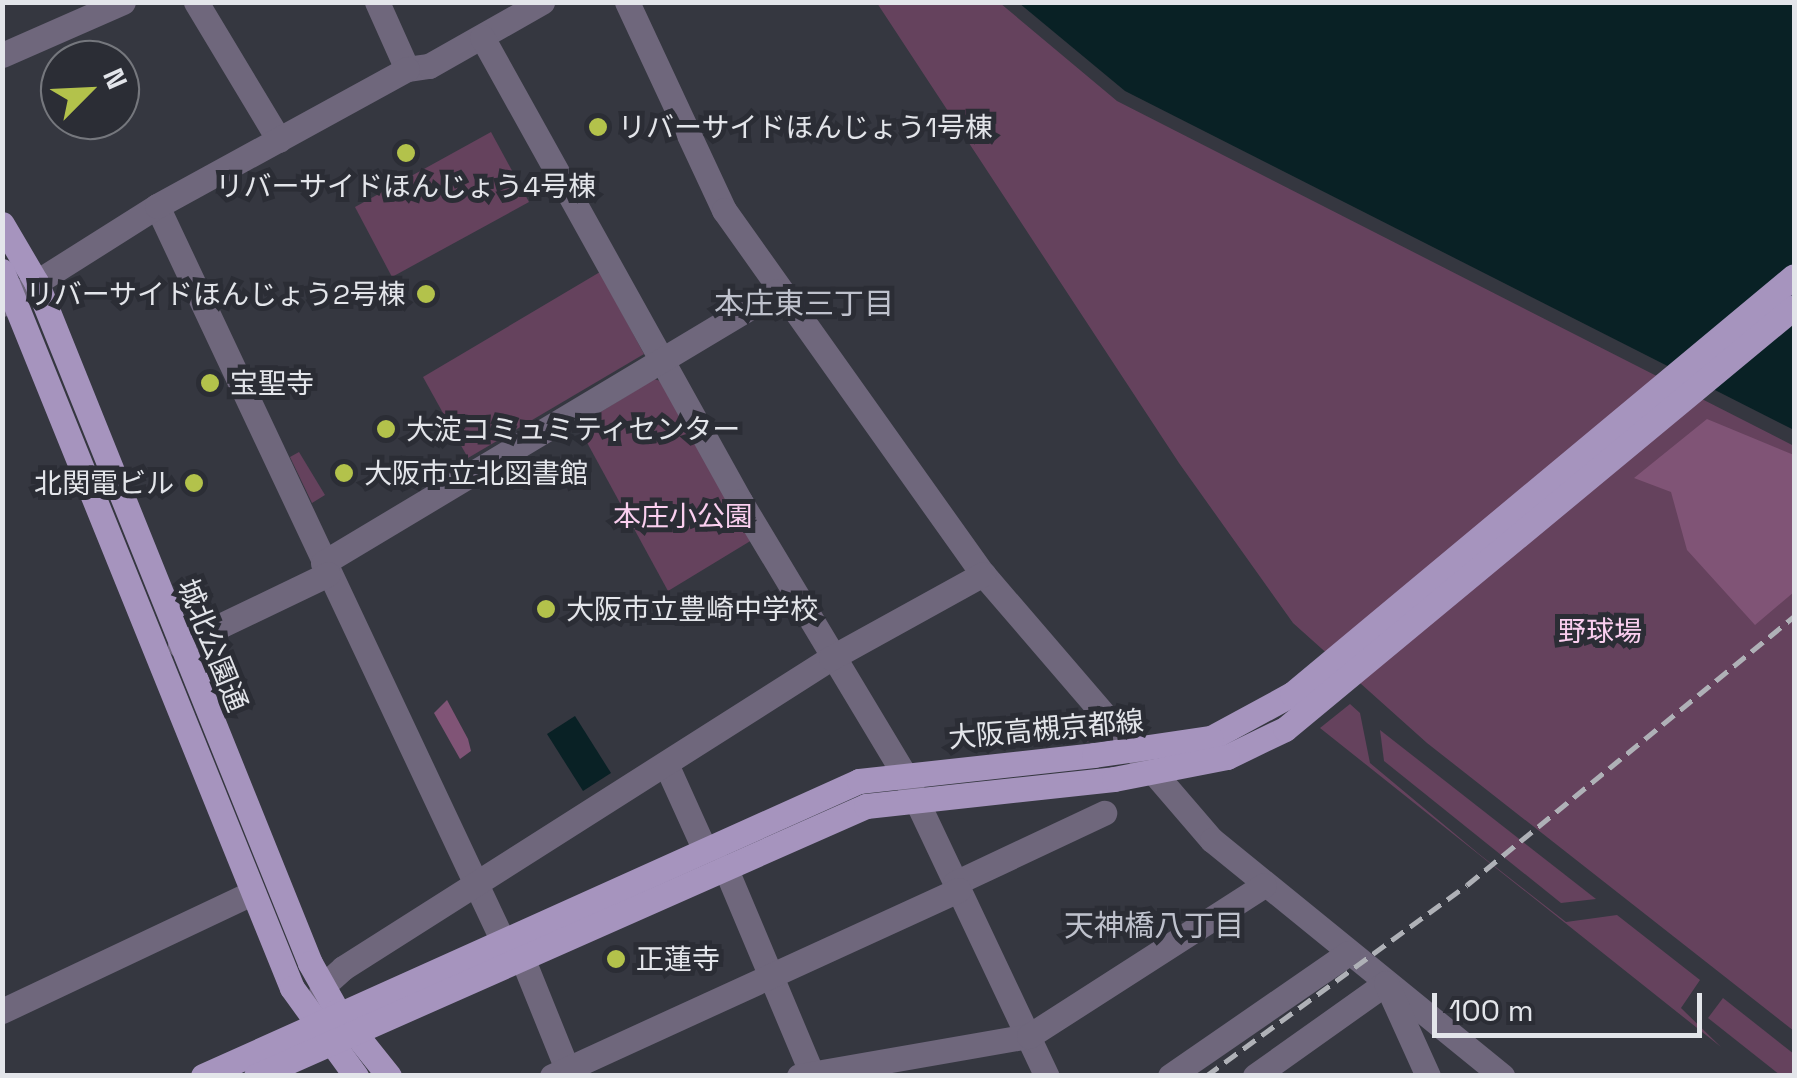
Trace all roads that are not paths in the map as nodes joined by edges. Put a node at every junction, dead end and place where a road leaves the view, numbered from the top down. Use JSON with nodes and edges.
{"nodes":[{"id":1,"x":123,"y":2,"type":"edge"},
{"id":2,"x":196,"y":2,"type":"edge"},
{"id":3,"x":377,"y":2,"type":"edge"},
{"id":4,"x":542,"y":2,"type":"edge"},
{"id":5,"x":627,"y":2,"type":"edge"},
{"id":6,"x":482,"y":37,"type":"junction"},
{"id":7,"x":2,"y":55,"type":"edge"},
{"id":8,"x":418,"y":67,"type":"junction"},
{"id":9,"x":279,"y":140,"type":"junction"},
{"id":10,"x":157,"y":206,"type":"junction"},
{"id":11,"x":2,"y":224,"type":"edge"},
{"id":12,"x":2,"y":271,"type":"edge"},
{"id":13,"x":1794,"y":276,"type":"edge"},
{"id":14,"x":777,"y":292,"type":"junction"},
{"id":15,"x":18,"y":294,"type":"edge"},
{"id":16,"x":1794,"y":307,"type":"edge"},
{"id":17,"x":662,"y":361,"type":"junction"},
{"id":18,"x":325,"y":568,"type":"junction"},
{"id":19,"x":984,"y":574,"type":"junction"},
{"id":20,"x":180,"y":645,"type":"junction"},
{"id":21,"x":831,"y":658,"type":"junction"},
{"id":22,"x":1267,"y":725,"type":"junction"},
{"id":23,"x":1219,"y":748,"type":"junction"},
{"id":24,"x":666,"y":764,"type":"junction"},
{"id":25,"x":903,"y":772,"type":"junction"},
{"id":26,"x":917,"y":798,"type":"junction"},
{"id":27,"x":1104,"y":813,"type":"dead end"},
{"id":28,"x":704,"y":848,"type":"junction"},
{"id":29,"x":725,"y":867,"type":"junction"},
{"id":30,"x":476,"y":883,"type":"junction"},
{"id":31,"x":1264,"y":885,"type":"junction"},
{"id":32,"x":956,"y":886,"type":"junction"},
{"id":33,"x":252,"y":893,"type":"junction"},
{"id":34,"x":500,"y":937,"type":"junction"},
{"id":35,"x":1348,"y":954,"type":"junction"},
{"id":36,"x":520,"y":955,"type":"junction"},
{"id":37,"x":770,"y":976,"type":"junction"},
{"id":38,"x":1386,"y":983,"type":"junction"},
{"id":39,"x":322,"y":986,"type":"junction"},
{"id":40,"x":2,"y":1011,"type":"edge"},
{"id":41,"x":334,"y":1026,"type":"junction"},
{"id":42,"x":1029,"y":1036,"type":"junction"},
{"id":43,"x":563,"y":1073,"type":"edge"},
{"id":44,"x":808,"y":1075,"type":"edge"},
{"id":45,"x":203,"y":1076,"type":"edge"},
{"id":46,"x":256,"y":1076,"type":"edge"},
{"id":47,"x":356,"y":1076,"type":"edge"},
{"id":48,"x":389,"y":1076,"type":"edge"},
{"id":49,"x":1047,"y":1076,"type":"edge"},
{"id":50,"x":1170,"y":1076,"type":"edge"},
{"id":51,"x":1256,"y":1076,"type":"edge"},
{"id":52,"x":1428,"y":1076,"type":"edge"},
{"id":53,"x":1502,"y":1076,"type":"edge"}],
"edges":[{"from":1,"to":7,"type":"street"},
{"from":2,"to":9,"type":"street"},
{"from":3,"to":8,"type":"street"},
{"from":4,"to":6,"type":"street"},
{"from":5,"to":14,"type":"street"},
{"from":6,"to":8,"type":"street"},
{"from":6,"to":17,"type":"street"},
{"from":8,"to":9,"type":"street"},
{"from":9,"to":10,"type":"street"},
{"from":10,"to":15,"type":"street"},
{"from":10,"to":18,"type":"street"},
{"from":11,"to":15,"type":"main road","name":"城北公園通"},
{"from":12,"to":15,"type":"main road","name":"城北公園通"},
{"from":13,"to":22,"type":"main road","name":"大阪高槻京都線"},
{"from":14,"to":17,"type":"street"},
{"from":14,"to":19,"type":"street"},
{"from":15,"to":20,"type":"main road","name":"城北公園通"},
{"from":15,"to":33,"type":"main road","name":"城北公園通"},
{"from":16,"to":22,"type":"main road","name":"大阪高槻京都線"},
{"from":17,"to":18,"type":"street"},
{"from":17,"to":21,"type":"street"},
{"from":18,"to":20,"type":"street"},
{"from":18,"to":30,"type":"street"},
{"from":19,"to":21,"type":"street"},
{"from":19,"to":31,"type":"street"},
{"from":20,"to":39,"type":"main road","name":"城北公園通"},
{"from":21,"to":24,"type":"street"},
{"from":21,"to":25,"type":"street"},
{"from":22,"to":23,"type":"main road","name":"大阪高槻京都線"},
{"from":23,"to":25,"type":"main road","name":"大阪高槻京都線","bridge":true},
{"from":23,"to":26,"type":"main road","name":"大阪高槻京都線","bridge":true},
{"from":24,"to":28,"type":"street"},
{"from":24,"to":30,"type":"street"},
{"from":25,"to":26,"type":"street"},
{"from":25,"to":28,"type":"main road","name":"大阪高槻京都線"},
{"from":26,"to":29,"type":"main road","name":"大阪高槻京都線"},
{"from":26,"to":32,"type":"street"},
{"from":27,"to":32,"type":"street"},
{"from":28,"to":34,"type":"main road","name":"大阪高槻京都線"},
{"from":29,"to":36,"type":"main road","name":"大阪高槻京都線"},
{"from":29,"to":37,"type":"street"},
{"from":30,"to":34,"type":"street"},
{"from":30,"to":39,"type":"street"},
{"from":31,"to":35,"type":"street"},
{"from":31,"to":42,"type":"street"},
{"from":32,"to":37,"type":"street"},
{"from":32,"to":42,"type":"street"},
{"from":33,"to":40,"type":"street"},
{"from":33,"to":41,"type":"main road","name":"城北公園通"},
{"from":34,"to":41,"type":"main road","name":"大阪高槻京都線"},
{"from":35,"to":38,"type":"street"},
{"from":35,"to":50,"type":"street"},
{"from":36,"to":41,"type":"main road","name":"大阪高槻京都線"},
{"from":36,"to":43,"type":"street"},
{"from":37,"to":43,"type":"street"},
{"from":37,"to":44,"type":"street"},
{"from":38,"to":51,"type":"street"},
{"from":38,"to":52,"type":"street"},
{"from":38,"to":53,"type":"street"},
{"from":39,"to":41,"type":"street"},
{"from":41,"to":45,"type":"main road","name":"大阪高槻京都線"},
{"from":41,"to":46,"type":"main road","name":"大阪高槻京都線"},
{"from":41,"to":47,"type":"main road","name":"城北公園通"},
{"from":41,"to":48,"type":"main road","name":"城北公園通"},
{"from":42,"to":44,"type":"street"},
{"from":42,"to":49,"type":"street"}]}
